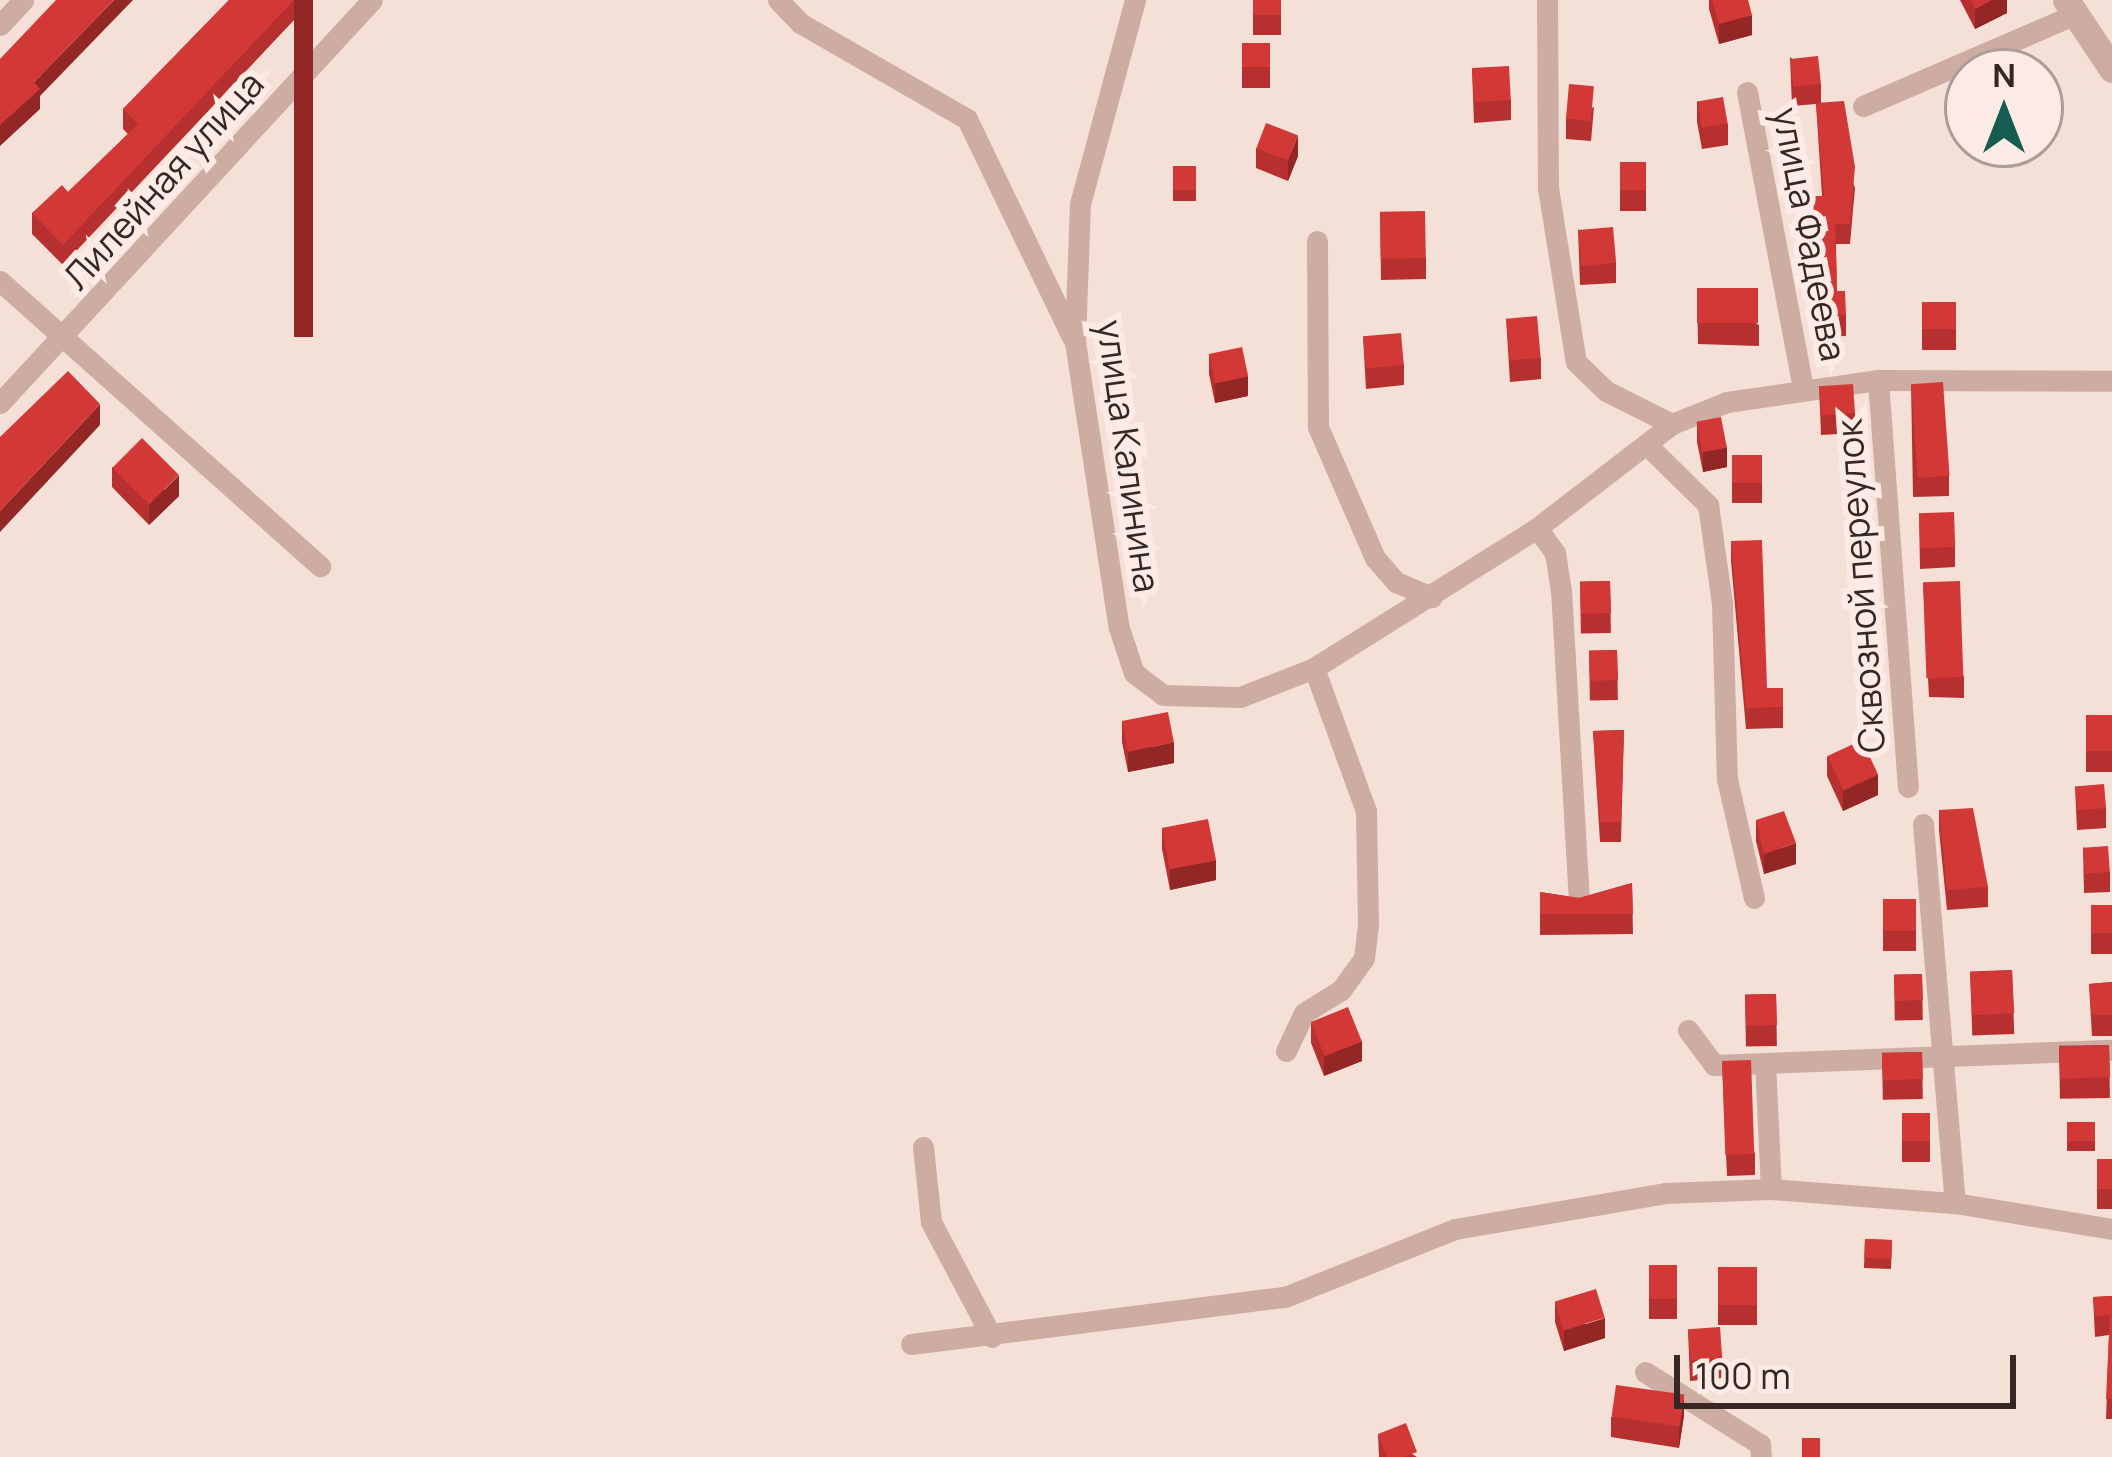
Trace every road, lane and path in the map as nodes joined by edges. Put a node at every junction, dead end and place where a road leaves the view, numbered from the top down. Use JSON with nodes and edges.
{"nodes":[{"id":1,"x":23,"y":0,"type":"edge"},
{"id":2,"x":372,"y":0,"type":"edge"},
{"id":3,"x":778,"y":0,"type":"edge"},
{"id":4,"x":1135,"y":0,"type":"edge"},
{"id":5,"x":1547,"y":0,"type":"edge"},
{"id":6,"x":2071,"y":7,"type":"edge"},
{"id":7,"x":0,"y":25,"type":"edge"},
{"id":8,"x":2112,"y":69,"type":"edge"},
{"id":9,"x":1747,"y":92,"type":"dead end"},
{"id":10,"x":1863,"y":106,"type":"dead end"},
{"id":11,"x":1317,"y":242,"type":"dead end"},
{"id":12,"x":0,"y":281,"type":"edge"},
{"id":13,"x":63,"y":338,"type":"junction"},
{"id":14,"x":1075,"y":342,"type":"junction"},
{"id":15,"x":1878,"y":380,"type":"junction"},
{"id":16,"x":2112,"y":381,"type":"edge"},
{"id":17,"x":1803,"y":389,"type":"junction"},
{"id":18,"x":0,"y":403,"type":"edge"},
{"id":19,"x":1672,"y":424,"type":"junction"},
{"id":20,"x":1647,"y":445,"type":"junction"},
{"id":21,"x":1537,"y":528,"type":"junction"},
{"id":22,"x":320,"y":566,"type":"dead end"},
{"id":23,"x":1432,"y":597,"type":"junction"},
{"id":24,"x":1314,"y":668,"type":"junction"},
{"id":25,"x":1908,"y":787,"type":"dead end"},
{"id":26,"x":1923,"y":824,"type":"dead end"},
{"id":27,"x":1754,"y":898,"type":"dead end"},
{"id":28,"x":1580,"y":904,"type":"edge"},
{"id":29,"x":1688,"y":1030,"type":"dead end"},
{"id":30,"x":2112,"y":1050,"type":"edge"},
{"id":31,"x":1286,"y":1051,"type":"dead end"},
{"id":32,"x":1941,"y":1058,"type":"junction"},
{"id":33,"x":1765,"y":1063,"type":"junction"},
{"id":34,"x":922,"y":1148,"type":"dead end"},
{"id":35,"x":1771,"y":1189,"type":"junction"},
{"id":36,"x":1955,"y":1203,"type":"junction"},
{"id":37,"x":2112,"y":1229,"type":"edge"},
{"id":38,"x":992,"y":1337,"type":"junction"},
{"id":39,"x":911,"y":1344,"type":"dead end"},
{"id":40,"x":1646,"y":1372,"type":"dead end"},
{"id":41,"x":1761,"y":1457,"type":"edge"}],
"edges":[{"from":1,"to":7,"type":"street"},
{"from":2,"to":13,"type":"street","name":"Лилейная улица"},
{"from":3,"to":14,"type":"street"},
{"from":4,"to":14,"type":"street","name":"улица Калинина"},
{"from":5,"to":19,"type":"street"},
{"from":6,"to":8,"type":"street"},
{"from":6,"to":10,"type":"street"},
{"from":9,"to":17,"type":"street","name":"улица Фадеева"},
{"from":11,"to":23,"type":"street"},
{"from":12,"to":13,"type":"street"},
{"from":13,"to":18,"type":"street","name":"Лилейная улица"},
{"from":13,"to":22,"type":"street"},
{"from":14,"to":24,"type":"street","name":"улица Калинина"},
{"from":15,"to":16,"type":"street"},
{"from":15,"to":17,"type":"street"},
{"from":15,"to":25,"type":"street","name":"Сквозной переулок"},
{"from":17,"to":19,"type":"street"},
{"from":19,"to":20,"type":"street"},
{"from":20,"to":21,"type":"street"},
{"from":20,"to":27,"type":"street"},
{"from":21,"to":23,"type":"street"},
{"from":21,"to":28,"type":"street"},
{"from":23,"to":24,"type":"street"},
{"from":24,"to":31,"type":"street"},
{"from":26,"to":32,"type":"street"},
{"from":29,"to":33,"type":"street"},
{"from":30,"to":32,"type":"street"},
{"from":32,"to":33,"type":"street"},
{"from":32,"to":36,"type":"street"},
{"from":33,"to":35,"type":"street"},
{"from":34,"to":38,"type":"street"},
{"from":35,"to":36,"type":"street"},
{"from":35,"to":38,"type":"street"},
{"from":36,"to":37,"type":"street"},
{"from":38,"to":39,"type":"street"},
{"from":40,"to":41,"type":"street"}]}
